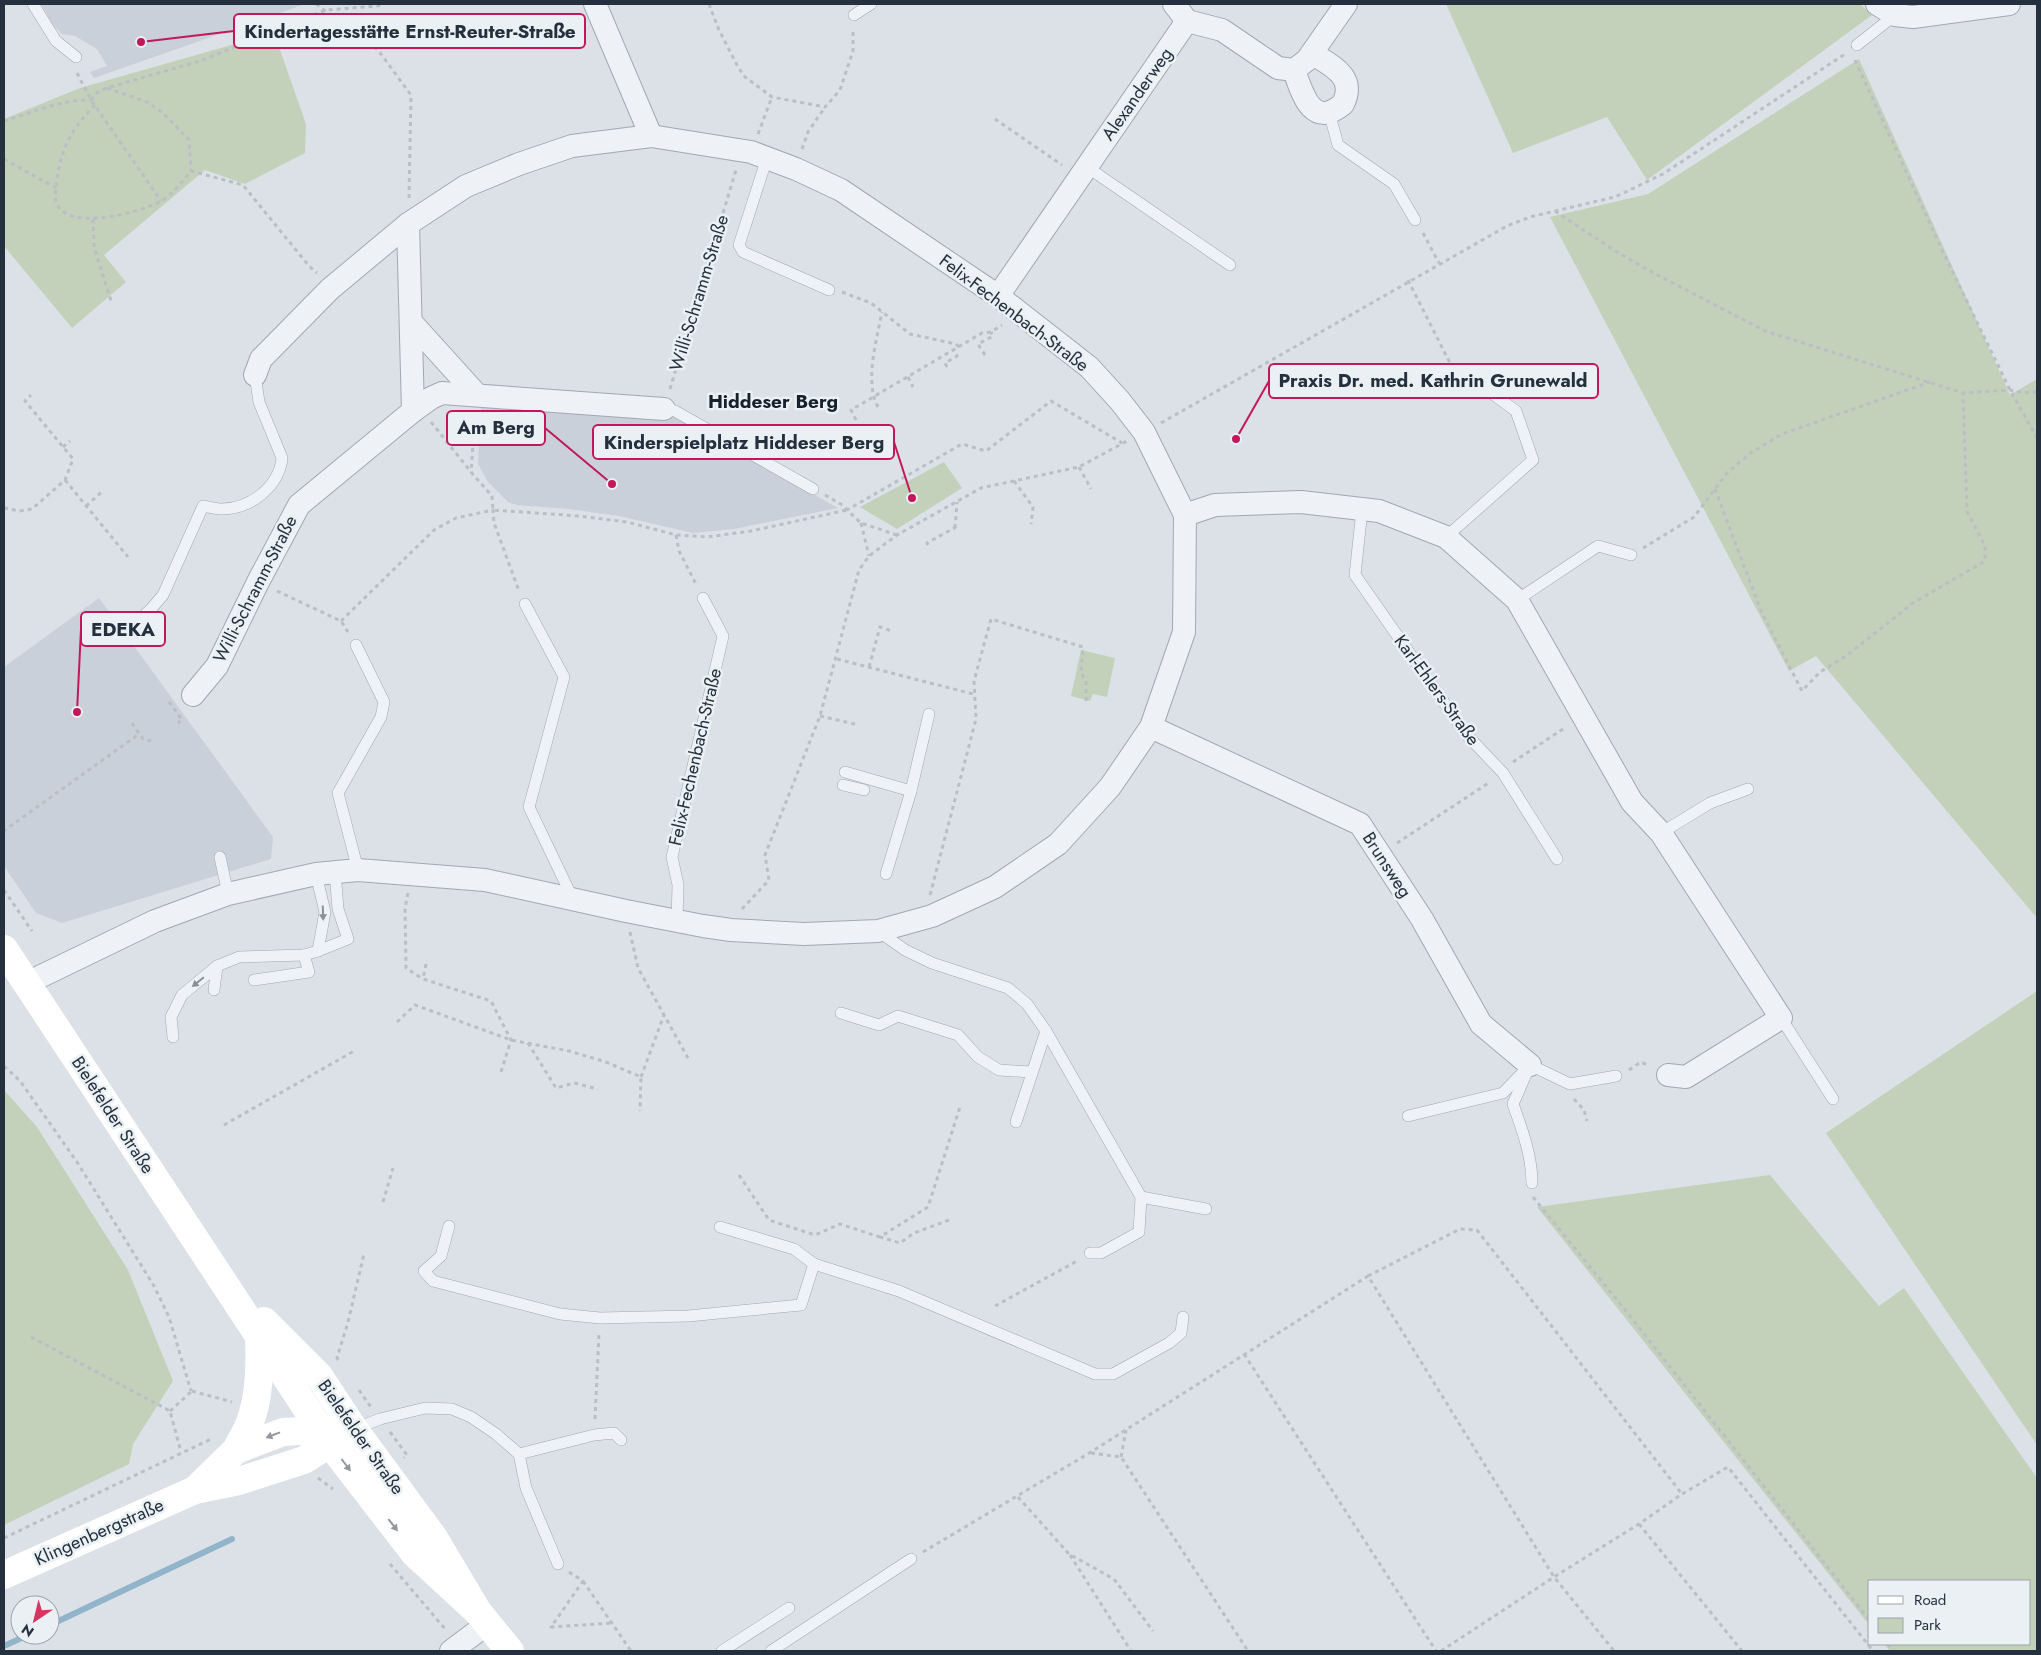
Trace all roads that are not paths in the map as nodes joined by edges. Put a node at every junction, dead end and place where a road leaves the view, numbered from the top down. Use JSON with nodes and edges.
{"nodes":[{"id":1,"x":33,"y":4,"type":"edge"},
{"id":2,"x":595,"y":4,"type":"edge"},
{"id":3,"x":870,"y":4,"type":"edge"},
{"id":4,"x":1346,"y":4,"type":"edge"},
{"id":5,"x":2002,"y":4,"type":"edge"},
{"id":6,"x":2010,"y":4,"type":"edge"},
{"id":7,"x":1886,"y":10,"type":"edge"},
{"id":8,"x":1181,"y":12,"type":"edge"},
{"id":9,"x":854,"y":15,"type":"road end"},
{"id":10,"x":1854,"y":50,"type":"road end"},
{"id":11,"x":1312,"y":53,"type":"junction"},
{"id":12,"x":76,"y":57,"type":"road end"},
{"id":13,"x":1294,"y":70,"type":"junction"},
{"id":14,"x":1330,"y":112,"type":"junction"},
{"id":15,"x":651,"y":136,"type":"junction"},
{"id":16,"x":759,"y":155,"type":"junction"},
{"id":17,"x":1083,"y":172,"type":"junction"},
{"id":18,"x":1415,"y":220,"type":"road end"},
{"id":19,"x":408,"y":224,"type":"junction"},
{"id":20,"x":1230,"y":266,"type":"dead end"},
{"id":21,"x":829,"y":290,"type":"road end"},
{"id":22,"x":998,"y":296,"type":"junction"},
{"id":23,"x":411,"y":322,"type":"junction"},
{"id":24,"x":255,"y":375,"type":"joint"},
{"id":25,"x":1490,"y":392,"type":"road end"},
{"id":26,"x":477,"y":395,"type":"junction"},
{"id":27,"x":416,"y":409,"type":"junction"},
{"id":28,"x":664,"y":409,"type":"joint"},
{"id":29,"x":813,"y":488,"type":"road end"},
{"id":30,"x":1362,"y":510,"type":"junction"},
{"id":31,"x":1185,"y":515,"type":"junction"},
{"id":32,"x":1446,"y":537,"type":"junction"},
{"id":33,"x":1631,"y":554,"type":"dead end"},
{"id":34,"x":703,"y":598,"type":"road end"},
{"id":35,"x":1517,"y":600,"type":"junction"},
{"id":36,"x":524,"y":604,"type":"road end"},
{"id":37,"x":135,"y":624,"type":"dead end"},
{"id":38,"x":356,"y":645,"type":"road end"},
{"id":39,"x":193,"y":694,"type":"dead end"},
{"id":40,"x":929,"y":714,"type":"dead end"},
{"id":41,"x":1151,"y":727,"type":"junction"},
{"id":42,"x":845,"y":772,"type":"dead end"},
{"id":43,"x":843,"y":785,"type":"dead end"},
{"id":44,"x":1748,"y":789,"type":"dead end"},
{"id":45,"x":864,"y":790,"type":"dead end"},
{"id":46,"x":911,"y":792,"type":"junction"},
{"id":47,"x":1661,"y":832,"type":"junction"},
{"id":48,"x":220,"y":857,"type":"dead end"},
{"id":49,"x":1557,"y":858,"type":"dead end"},
{"id":50,"x":358,"y":870,"type":"junction"},
{"id":51,"x":325,"y":873,"type":"junction"},
{"id":52,"x":886,"y":874,"type":"dead end"},
{"id":53,"x":228,"y":894,"type":"junction"},
{"id":54,"x":573,"y":899,"type":"junction"},
{"id":55,"x":677,"y":921,"type":"junction"},
{"id":56,"x":878,"y":931,"type":"junction"},
{"id":57,"x":4,"y":949,"type":"edge"},
{"id":58,"x":318,"y":951,"type":"junction"},
{"id":59,"x":304,"y":955,"type":"junction"},
{"id":60,"x":217,"y":966,"type":"junction"},
{"id":61,"x":254,"y":980,"type":"dead end"},
{"id":62,"x":27,"y":983,"type":"junction"},
{"id":63,"x":214,"y":990,"type":"dead end"},
{"id":64,"x":841,"y":1013,"type":"dead end"},
{"id":65,"x":1781,"y":1018,"type":"junction"},
{"id":66,"x":1046,"y":1031,"type":"junction"},
{"id":67,"x":173,"y":1037,"type":"dead end"},
{"id":68,"x":1530,"y":1065,"type":"junction"},
{"id":69,"x":1032,"y":1072,"type":"junction"},
{"id":70,"x":1661,"y":1072,"type":"road end"},
{"id":71,"x":1616,"y":1076,"type":"road end"},
{"id":72,"x":1833,"y":1098,"type":"dead end"},
{"id":73,"x":1408,"y":1116,"type":"dead end"},
{"id":74,"x":1016,"y":1122,"type":"dead end"},
{"id":75,"x":1532,"y":1183,"type":"road end"},
{"id":76,"x":1141,"y":1197,"type":"junction"},
{"id":77,"x":1206,"y":1209,"type":"dead end"},
{"id":78,"x":449,"y":1226,"type":"dead end"},
{"id":79,"x":720,"y":1227,"type":"dead end"},
{"id":80,"x":1090,"y":1253,"type":"road end"},
{"id":81,"x":814,"y":1264,"type":"junction"},
{"id":82,"x":222,"y":1280,"type":"junction"},
{"id":83,"x":1183,"y":1317,"type":"dead end"},
{"id":84,"x":259,"y":1335,"type":"junction"},
{"id":85,"x":354,"y":1429,"type":"junction"},
{"id":86,"x":325,"y":1437,"type":"junction"},
{"id":87,"x":621,"y":1440,"type":"dead end"},
{"id":88,"x":225,"y":1443,"type":"junction"},
{"id":89,"x":519,"y":1454,"type":"junction"},
{"id":90,"x":195,"y":1490,"type":"junction"},
{"id":91,"x":911,"y":1559,"type":"road end"},
{"id":92,"x":558,"y":1564,"type":"road end"},
{"id":93,"x":4,"y":1575,"type":"edge"},
{"id":94,"x":789,"y":1608,"type":"dead end"},
{"id":95,"x":482,"y":1618,"type":"junction"},
{"id":96,"x":455,"y":1648,"type":"edge"},
{"id":97,"x":510,"y":1651,"type":"edge"},
{"id":98,"x":722,"y":1651,"type":"edge"},
{"id":99,"x":771,"y":1651,"type":"edge"}],
"edges":[{"from":1,"to":12,"type":"lane"},
{"from":2,"to":15,"type":"street"},
{"from":3,"to":9,"type":"lane"},
{"from":4,"to":11,"type":"street"},
{"from":5,"to":6,"type":"street"},
{"from":5,"to":7,"type":"street"},
{"from":7,"to":10,"type":"lane"},
{"from":8,"to":13,"type":"street"},
{"from":8,"to":17,"type":"street","name":"Alexanderweg"},
{"from":11,"to":13,"type":"street"},
{"from":11,"to":14,"type":"street"},
{"from":13,"to":14,"type":"street"},
{"from":14,"to":18,"type":"lane"},
{"from":15,"to":16,"type":"street","name":"Felix-Fechenbach-Straße"},
{"from":15,"to":19,"type":"street","name":"Felix-Fechenbach-Straße"},
{"from":16,"to":21,"type":"lane"},
{"from":16,"to":22,"type":"street","name":"Felix-Fechenbach-Straße"},
{"from":17,"to":20,"type":"lane"},
{"from":17,"to":22,"type":"street","name":"Alexanderweg"},
{"from":19,"to":23,"type":"street"},
{"from":19,"to":24,"type":"street","name":"Felix-Fechenbach-Straße"},
{"from":22,"to":31,"type":"street","name":"Felix-Fechenbach-Straße"},
{"from":23,"to":26,"type":"street"},
{"from":23,"to":27,"type":"street"},
{"from":24,"to":37,"type":"lane"},
{"from":25,"to":32,"type":"lane"},
{"from":26,"to":27,"type":"street","name":"Willi-Schramm-Straße"},
{"from":26,"to":28,"type":"street","name":"Willi-Schramm-Straße"},
{"from":27,"to":39,"type":"street","name":"Willi-Schramm-Straße"},
{"from":28,"to":29,"type":"lane","name":"Willi-Schramm-Straße"},
{"from":30,"to":31,"type":"street"},
{"from":30,"to":32,"type":"street"},
{"from":30,"to":49,"type":"lane","name":"Karl-Ehlers-Straße"},
{"from":31,"to":41,"type":"street","name":"Felix-Fechenbach-Straße"},
{"from":32,"to":35,"type":"street"},
{"from":33,"to":35,"type":"lane"},
{"from":34,"to":55,"type":"lane","name":"Felix-Fechenbach-Straße"},
{"from":35,"to":47,"type":"street"},
{"from":36,"to":54,"type":"lane"},
{"from":38,"to":50,"type":"lane"},
{"from":40,"to":46,"type":"lane"},
{"from":41,"to":56,"type":"street","name":"Felix-Fechenbach-Straße"},
{"from":41,"to":68,"type":"street","name":"Brunsweg"},
{"from":42,"to":46,"type":"lane"},
{"from":43,"to":45,"type":"lane"},
{"from":44,"to":47,"type":"lane"},
{"from":46,"to":52,"type":"lane"},
{"from":47,"to":65,"type":"street"},
{"from":48,"to":53,"type":"lane"},
{"from":50,"to":51,"type":"street","name":"Felix-Fechenbach-Straße"},
{"from":50,"to":54,"type":"street","name":"Felix-Fechenbach-Straße"},
{"from":51,"to":53,"type":"street","name":"Felix-Fechenbach-Straße"},
{"from":51,"to":58,"type":"lane","one_way":true},
{"from":51,"to":58,"type":"lane"},
{"from":53,"to":62,"type":"street","name":"Felix-Fechenbach-Straße"},
{"from":54,"to":55,"type":"street","name":"Felix-Fechenbach-Straße"},
{"from":55,"to":56,"type":"street","name":"Felix-Fechenbach-Straße"},
{"from":56,"to":66,"type":"lane"},
{"from":57,"to":62,"type":"main road","name":"Bielefelder Straße"},
{"from":58,"to":59,"type":"lane"},
{"from":59,"to":60,"type":"lane"},
{"from":59,"to":61,"type":"lane"},
{"from":60,"to":63,"type":"lane"},
{"from":60,"to":67,"type":"lane","one_way":true},
{"from":62,"to":82,"type":"main road","name":"Bielefelder Straße"},
{"from":64,"to":69,"type":"lane"},
{"from":65,"to":70,"type":"street"},
{"from":65,"to":72,"type":"lane"},
{"from":66,"to":69,"type":"lane"},
{"from":66,"to":76,"type":"lane"},
{"from":68,"to":71,"type":"lane"},
{"from":68,"to":73,"type":"lane"},
{"from":68,"to":75,"type":"lane"},
{"from":69,"to":74,"type":"lane"},
{"from":76,"to":77,"type":"lane"},
{"from":76,"to":80,"type":"lane"},
{"from":78,"to":81,"type":"lane"},
{"from":79,"to":81,"type":"lane"},
{"from":81,"to":83,"type":"lane"},
{"from":82,"to":84,"type":"main road","name":"Bielefelder Straße"},
{"from":82,"to":85,"type":"main road","name":"Bielefelder Straße"},
{"from":84,"to":86,"type":"main road","name":"Bielefelder Straße"},
{"from":84,"to":88,"type":"main road"},
{"from":85,"to":86,"type":"main road","name":"Klingenbergstraße"},
{"from":85,"to":89,"type":"lane"},
{"from":85,"to":95,"type":"main road","name":"Bielefelder Straße"},
{"from":86,"to":88,"type":"main road","name":"Klingenbergstraße","one_way":true},
{"from":86,"to":90,"type":"main road","name":"Klingenbergstraße"},
{"from":86,"to":95,"type":"main road","name":"Bielefelder Straße","one_way":true},
{"from":87,"to":89,"type":"lane"},
{"from":88,"to":90,"type":"main road","name":"Klingenbergstraße"},
{"from":89,"to":92,"type":"lane"},
{"from":90,"to":93,"type":"main road","name":"Klingenbergstraße"},
{"from":91,"to":99,"type":"lane"},
{"from":94,"to":98,"type":"lane"},
{"from":95,"to":96,"type":"street"},
{"from":95,"to":97,"type":"main road","name":"Bielefelder Straße"}]}
